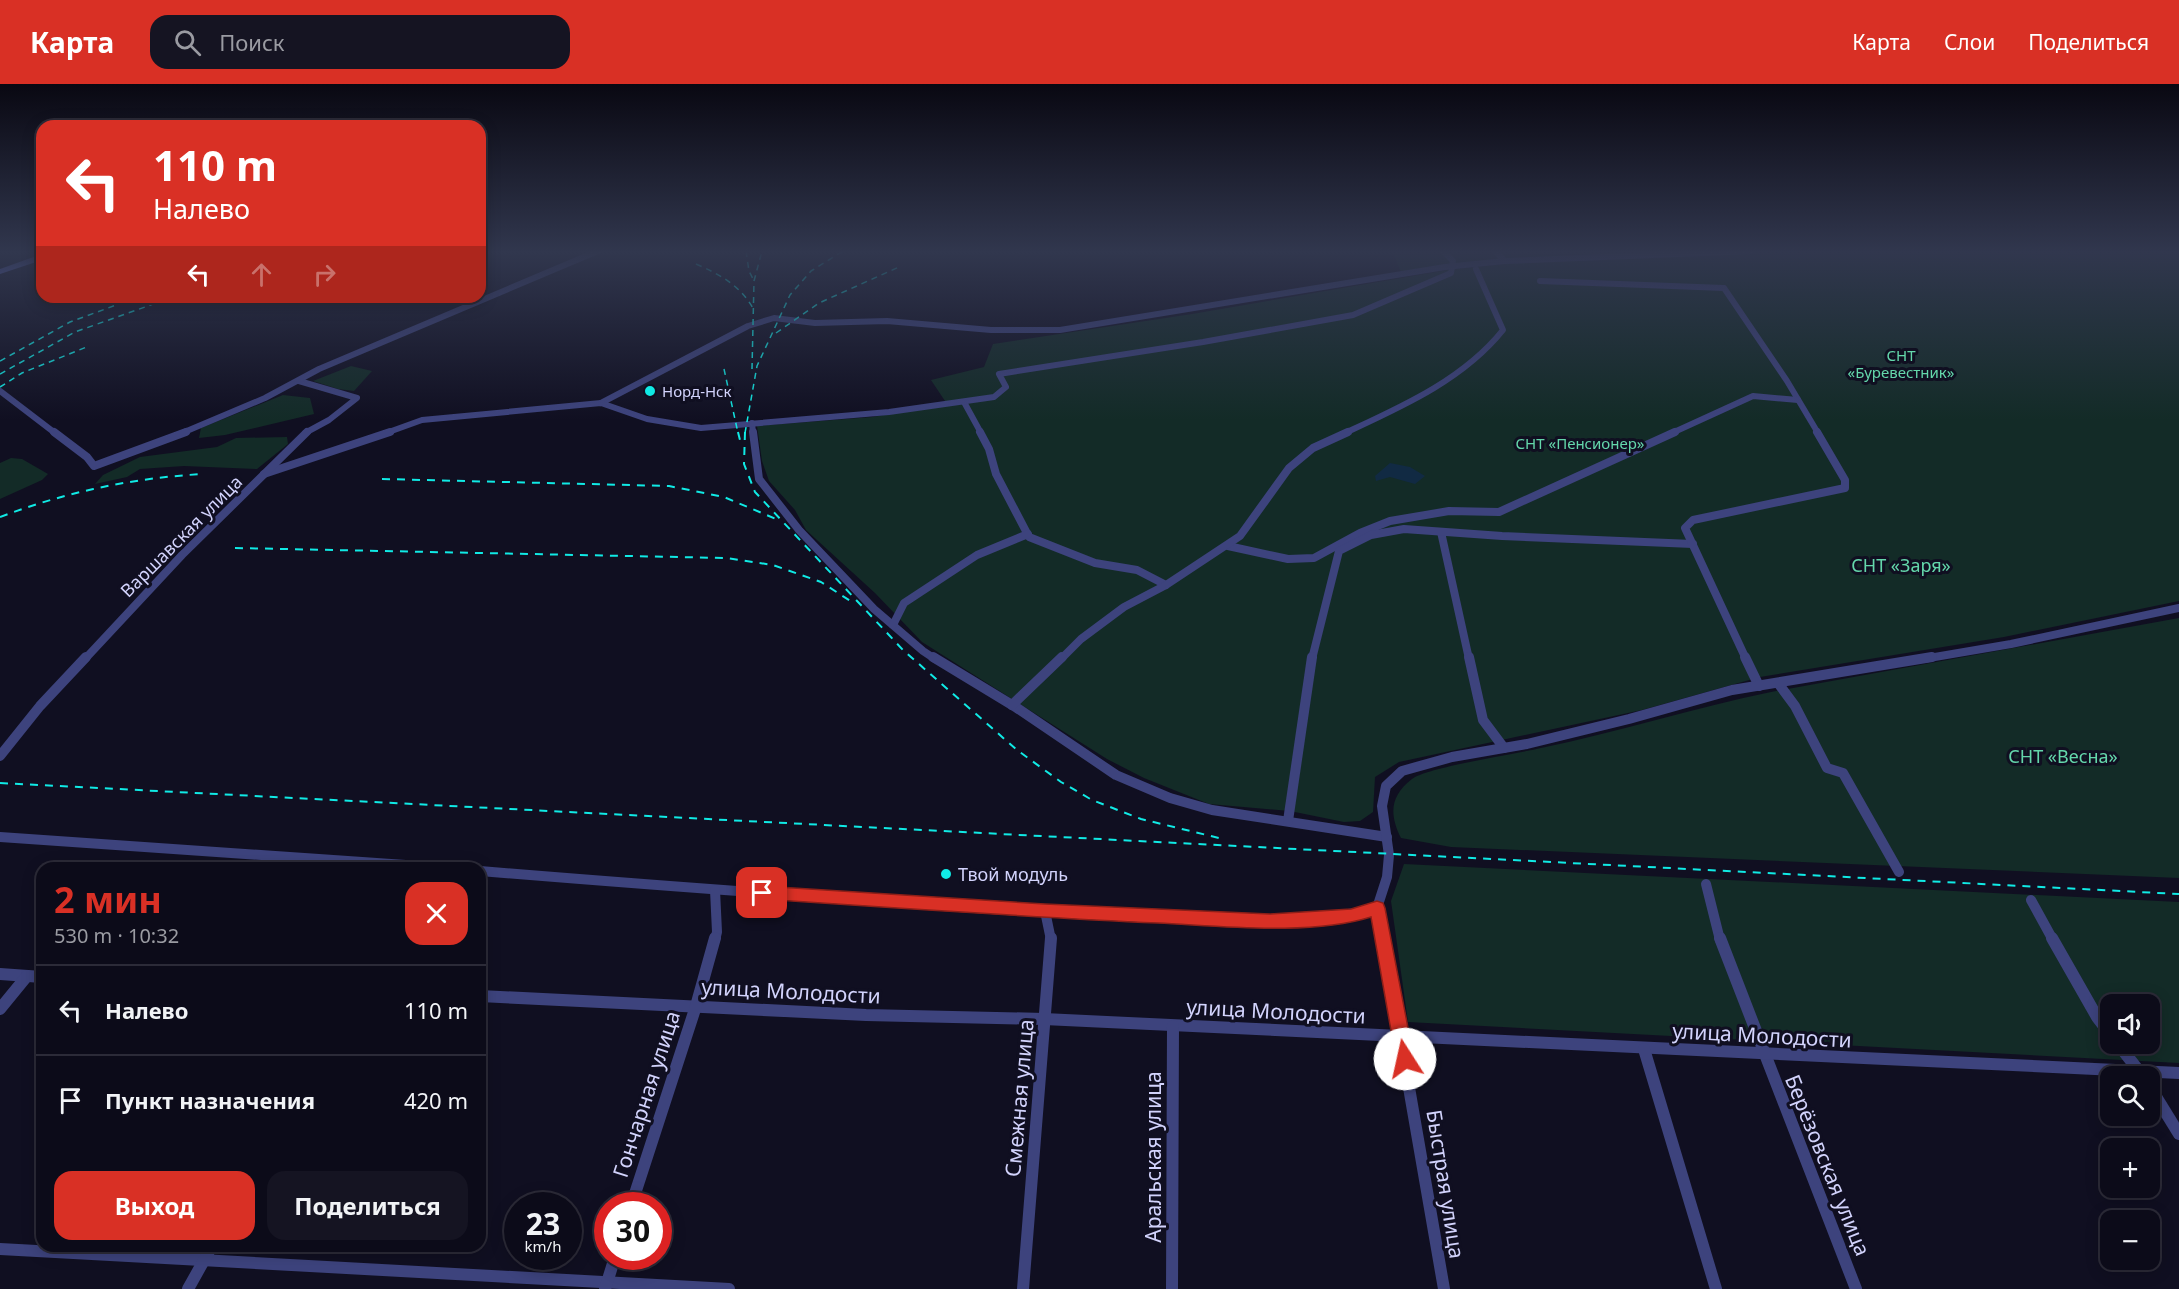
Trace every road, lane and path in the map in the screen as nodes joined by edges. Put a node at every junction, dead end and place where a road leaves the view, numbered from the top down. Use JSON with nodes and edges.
{"nodes":[{"id":1,"x":466,"y":307,"type":"edge"},
{"id":2,"x":1193,"y":307,"type":"edge"},
{"id":3,"x":1372,"y":307,"type":"edge"},
{"id":4,"x":1493,"y":307,"type":"edge"},
{"id":5,"x":1737,"y":307,"type":"edge"},
{"id":6,"x":299,"y":381,"type":"junction"},
{"id":7,"x":0,"y":391,"type":"edge"},
{"id":8,"x":1798,"y":400,"type":"junction"},
{"id":9,"x":964,"y":402,"type":"junction"},
{"id":10,"x":601,"y":403,"type":"junction"},
{"id":11,"x":752,"y":423,"type":"junction"},
{"id":12,"x":264,"y":474,"type":"junction"},
{"id":13,"x":1442,"y":532,"type":"junction"},
{"id":14,"x":1028,"y":534,"type":"junction"},
{"id":15,"x":1693,"y":544,"type":"junction"},
{"id":16,"x":1228,"y":546,"type":"junction"},
{"id":17,"x":1166,"y":585,"type":"junction"},
{"id":18,"x":2179,"y":608,"type":"edge"},
{"id":19,"x":893,"y":625,"type":"junction"},
{"id":20,"x":1779,"y":683,"type":"junction"},
{"id":21,"x":1759,"y":686,"type":"junction"},
{"id":22,"x":1012,"y":705,"type":"junction"},
{"id":23,"x":1504,"y":748,"type":"junction"},
{"id":24,"x":0,"y":756,"type":"edge"},
{"id":25,"x":1288,"y":821,"type":"junction"},
{"id":26,"x":0,"y":837,"type":"edge"},
{"id":27,"x":1387,"y":837,"type":"junction"},
{"id":28,"x":339,"y":862,"type":"edge"},
{"id":29,"x":486,"y":871,"type":"edge"},
{"id":30,"x":1899,"y":872,"type":"dead end"},
{"id":31,"x":1706,"y":884,"type":"dead end"},
{"id":32,"x":715,"y":890,"type":"junction"},
{"id":33,"x":2031,"y":900,"type":"dead end"},
{"id":34,"x":1377,"y":908,"type":"junction"},
{"id":35,"x":1045,"y":911,"type":"junction"},
{"id":36,"x":0,"y":975,"type":"edge"},
{"id":37,"x":27,"y":976,"type":"junction"},
{"id":38,"x":36,"y":977,"type":"edge"},
{"id":39,"x":486,"y":996,"type":"edge"},
{"id":40,"x":696,"y":1006,"type":"junction"},
{"id":41,"x":0,"y":1009,"type":"edge"},
{"id":42,"x":1044,"y":1019,"type":"junction"},
{"id":43,"x":2100,"y":1021,"type":"edge"},
{"id":44,"x":1173,"y":1026,"type":"junction"},
{"id":45,"x":1401,"y":1036,"type":"junction"},
{"id":46,"x":1644,"y":1049,"type":"junction"},
{"id":47,"x":1763,"y":1054,"type":"junction"},
{"id":48,"x":2126,"y":1054,"type":"edge"},
{"id":49,"x":2136,"y":1066,"type":"edge"},
{"id":50,"x":2100,"y":1072,"type":"edge"},
{"id":51,"x":2179,"y":1073,"type":"edge"},
{"id":52,"x":2160,"y":1074,"type":"edge"},
{"id":53,"x":2160,"y":1103,"type":"edge"},
{"id":54,"x":2179,"y":1134,"type":"edge"},
{"id":55,"x":636,"y":1192,"type":"edge"},
{"id":56,"x":0,"y":1249,"type":"edge"},
{"id":57,"x":36,"y":1251,"type":"edge"},
{"id":58,"x":47,"y":1252,"type":"edge"},
{"id":59,"x":209,"y":1252,"type":"edge"},
{"id":60,"x":203,"y":1262,"type":"junction"},
{"id":61,"x":611,"y":1270,"type":"edge"},
{"id":62,"x":606,"y":1285,"type":"edge"},
{"id":63,"x":188,"y":1289,"type":"edge"},
{"id":64,"x":729,"y":1289,"type":"edge"},
{"id":65,"x":1023,"y":1289,"type":"edge"},
{"id":66,"x":1172,"y":1289,"type":"edge"},
{"id":67,"x":1444,"y":1289,"type":"edge"},
{"id":68,"x":1716,"y":1289,"type":"edge"},
{"id":69,"x":1856,"y":1289,"type":"edge"}],
"edges":[{"from":1,"to":6,"type":"street"},
{"from":2,"to":10,"type":"street"},
{"from":3,"to":9,"type":"street"},
{"from":4,"to":16,"type":"street"},
{"from":5,"to":8,"type":"street"},
{"from":6,"to":7,"type":"street"},
{"from":6,"to":12,"type":"street","name":"Варшавская улица"},
{"from":8,"to":15,"type":"street"},
{"from":8,"to":16,"type":"street"},
{"from":9,"to":11,"type":"street"},
{"from":9,"to":14,"type":"street"},
{"from":10,"to":11,"type":"street"},
{"from":10,"to":12,"type":"street"},
{"from":11,"to":19,"type":"street"},
{"from":12,"to":24,"type":"street","name":"Варшавская улица"},
{"from":13,"to":15,"type":"street"},
{"from":13,"to":23,"type":"street"},
{"from":13,"to":25,"type":"street"},
{"from":14,"to":17,"type":"street"},
{"from":14,"to":19,"type":"street"},
{"from":15,"to":21,"type":"street"},
{"from":16,"to":17,"type":"street"},
{"from":17,"to":22,"type":"street"},
{"from":18,"to":20,"type":"street"},
{"from":19,"to":22,"type":"street"},
{"from":20,"to":21,"type":"street"},
{"from":20,"to":30,"type":"street"},
{"from":21,"to":23,"type":"street"},
{"from":22,"to":25,"type":"street"},
{"from":23,"to":27,"type":"street"},
{"from":25,"to":27,"type":"street"},
{"from":26,"to":28,"type":"street"},
{"from":27,"to":34,"type":"street"},
{"from":29,"to":32,"type":"street"},
{"from":31,"to":47,"type":"street","name":"Берёзовская улица"},
{"from":32,"to":35,"type":"street"},
{"from":32,"to":40,"type":"street","name":"Гончарная улица"},
{"from":33,"to":43,"type":"street"},
{"from":34,"to":35,"type":"street"},
{"from":34,"to":45,"type":"street","name":"Быстрая улица"},
{"from":35,"to":42,"type":"street","name":"Смежная улица"},
{"from":36,"to":37,"type":"street"},
{"from":37,"to":38,"type":"street"},
{"from":37,"to":41,"type":"street"},
{"from":39,"to":40,"type":"street","name":"улица Молодости"},
{"from":40,"to":42,"type":"street","name":"улица Молодости"},
{"from":40,"to":55,"type":"street","name":"Гончарная улица"},
{"from":42,"to":44,"type":"street","name":"улица Молодости"},
{"from":42,"to":65,"type":"street","name":"Смежная улица"},
{"from":44,"to":45,"type":"street","name":"улица Молодости"},
{"from":44,"to":66,"type":"street","name":"Аральская улица"},
{"from":45,"to":46,"type":"street","name":"улица Молодости"},
{"from":45,"to":67,"type":"street","name":"Быстрая улица"},
{"from":46,"to":47,"type":"street","name":"улица Молодости"},
{"from":46,"to":68,"type":"street"},
{"from":47,"to":50,"type":"street","name":"улица Молодости"},
{"from":47,"to":69,"type":"street","name":"Берёзовская улица"},
{"from":48,"to":49,"type":"street"},
{"from":51,"to":52,"type":"street","name":"улица Молодости"},
{"from":53,"to":54,"type":"street"},
{"from":56,"to":57,"type":"street"},
{"from":58,"to":60,"type":"street"},
{"from":59,"to":60,"type":"street"},
{"from":60,"to":62,"type":"street"},
{"from":60,"to":63,"type":"street"},
{"from":61,"to":62,"type":"street"},
{"from":62,"to":64,"type":"street"}]}
